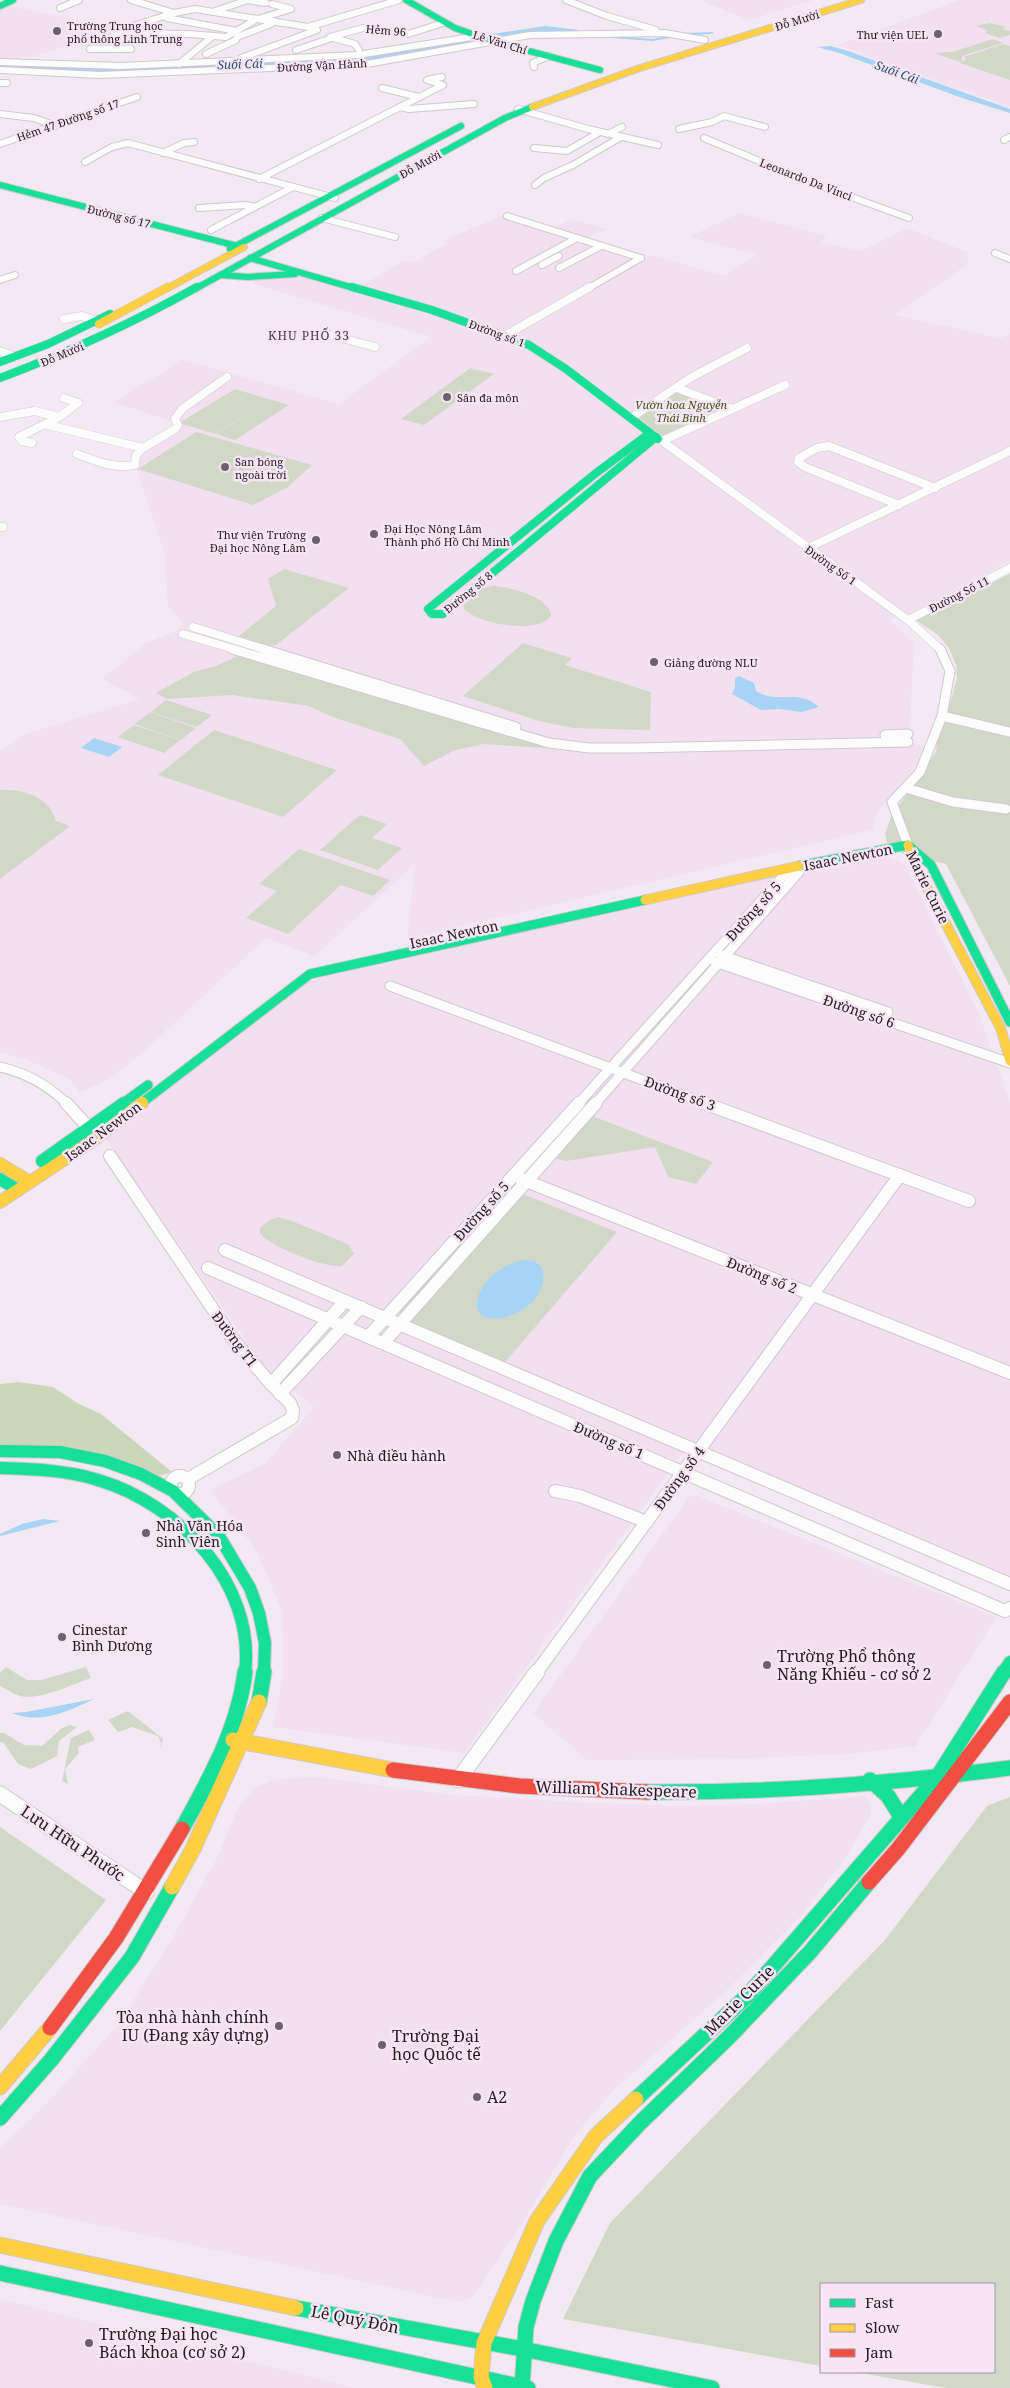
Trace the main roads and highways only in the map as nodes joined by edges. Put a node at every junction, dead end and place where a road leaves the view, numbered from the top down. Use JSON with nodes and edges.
{"nodes":[{"id":1,"x":406,"y":0,"type":"edge"},
{"id":2,"x":827,"y":0,"type":"edge"},
{"id":3,"x":836,"y":0,"type":"edge"},
{"id":4,"x":852,"y":0,"type":"edge"},
{"id":5,"x":861,"y":0,"type":"edge"},
{"id":6,"x":702,"y":40,"type":"junction"},
{"id":7,"x":600,"y":70,"type":"junction"},
{"id":8,"x":520,"y":110,"type":"junction"},
{"id":9,"x":490,"y":113,"type":"dead end"},
{"id":10,"x":474,"y":120,"type":"dead end"},
{"id":11,"x":0,"y":185,"type":"edge"},
{"id":12,"x":333,"y":197,"type":"junction"},
{"id":13,"x":245,"y":253,"type":"junction"},
{"id":14,"x":275,"y":264,"type":"junction"},
{"id":15,"x":199,"y":269,"type":"junction"},
{"id":16,"x":218,"y":274,"type":"junction"},
{"id":17,"x":308,"y":274,"type":"junction"},
{"id":18,"x":254,"y":277,"type":"junction"},
{"id":19,"x":200,"y":287,"type":"junction"},
{"id":20,"x":0,"y":362,"type":"edge"},
{"id":21,"x":0,"y":366,"type":"edge"},
{"id":22,"x":0,"y":372,"type":"edge"},
{"id":23,"x":0,"y":378,"type":"edge"},
{"id":24,"x":656,"y":437,"type":"junction"},
{"id":25,"x":596,"y":473,"type":"junction"},
{"id":26,"x":608,"y":476,"type":"junction"},
{"id":27,"x":543,"y":516,"type":"junction"},
{"id":28,"x":555,"y":519,"type":"junction"},
{"id":29,"x":908,"y":845,"type":"junction"},
{"id":30,"x":1010,"y":1022,"type":"edge"},
{"id":31,"x":1009,"y":1058,"type":"edge"},
{"id":32,"x":89,"y":1128,"type":"junction"},
{"id":33,"x":95,"y":1138,"type":"junction"},
{"id":34,"x":0,"y":1164,"type":"edge"},
{"id":35,"x":25,"y":1179,"type":"junction"},
{"id":36,"x":7,"y":1186,"type":"edge"},
{"id":37,"x":0,"y":1202,"type":"edge"},
{"id":38,"x":0,"y":1451,"type":"edge"},
{"id":39,"x":0,"y":1468,"type":"edge"},
{"id":40,"x":173,"y":1491,"type":"junction"},
{"id":41,"x":159,"y":1506,"type":"junction"},
{"id":42,"x":1010,"y":1662,"type":"edge"},
{"id":43,"x":1008,"y":1706,"type":"edge"},
{"id":44,"x":1010,"y":1722,"type":"edge"},
{"id":45,"x":225,"y":1739,"type":"junction"},
{"id":46,"x":243,"y":1741,"type":"junction"},
{"id":47,"x":1010,"y":1768,"type":"edge"},
{"id":48,"x":957,"y":1775,"type":"junction"},
{"id":49,"x":938,"y":1776,"type":"junction"},
{"id":50,"x":870,"y":1780,"type":"junction"},
{"id":51,"x":901,"y":1817,"type":"junction"},
{"id":52,"x":0,"y":2087,"type":"edge"},
{"id":53,"x":0,"y":2118,"type":"edge"},
{"id":54,"x":0,"y":2245,"type":"edge"},
{"id":55,"x":0,"y":2272,"type":"edge"},
{"id":56,"x":325,"y":2329,"type":"junction"},
{"id":57,"x":484,"y":2343,"type":"junction"},
{"id":58,"x":523,"y":2349,"type":"junction"},
{"id":59,"x":483,"y":2383,"type":"edge"},
{"id":60,"x":523,"y":2388,"type":"edge"},
{"id":61,"x":712,"y":2388,"type":"edge"}],
"edges":[{"from":1,"to":7,"type":"main road","name":"Lê Văn Chí"},
{"from":2,"to":6,"type":"main road","name":"Đỗ Mười"},
{"from":3,"to":6,"type":"main road","name":"Đỗ Mười"},
{"from":4,"to":8,"type":"main road","name":"Đỗ Mười"},
{"from":5,"to":8,"type":"main road","name":"Đỗ Mười"},
{"from":6,"to":7,"type":"main road","name":"Đỗ Mười"},
{"from":6,"to":12,"type":"main road","name":"Đỗ Mười"},
{"from":7,"to":9,"type":"main road","name":"Đỗ Mười"},
{"from":8,"to":13,"type":"main road","name":"Đỗ Mười"},
{"from":8,"to":13,"type":"main road","name":"Đỗ Mười"},
{"from":10,"to":12,"type":"main road","name":"Đỗ Mười"},
{"from":11,"to":13,"type":"main road","name":"Đường số 17"},
{"from":12,"to":13,"type":"main road","name":"Đỗ Mười"},
{"from":13,"to":14,"type":"main road","name":"Đường số 1"},
{"from":13,"to":15,"type":"main road","name":"Đỗ Mười"},
{"from":13,"to":16,"type":"main road","name":"Đỗ Mười"},
{"from":14,"to":17,"type":"main road","name":"Đường số 1"},
{"from":14,"to":18,"type":"main road"},
{"from":15,"to":16,"type":"main road","name":"Đường số 1"},
{"from":15,"to":20,"type":"main road","name":"Đỗ Mười"},
{"from":15,"to":21,"type":"main road","name":"Đỗ Mười"},
{"from":16,"to":18,"type":"main road","name":"Đường số 1"},
{"from":16,"to":19,"type":"main road","name":"Đỗ Mười"},
{"from":16,"to":22,"type":"main road","name":"Đỗ Mười"},
{"from":17,"to":18,"type":"main road","name":"Đường số 1"},
{"from":17,"to":24,"type":"main road","name":"Đường số 1"},
{"from":18,"to":19,"type":"main road"},
{"from":19,"to":23,"type":"main road","name":"Đỗ Mười"},
{"from":24,"to":25,"type":"main road","name":"Đường số 8"},
{"from":24,"to":26,"type":"main road","name":"Đường số 8"},
{"from":25,"to":26,"type":"main road"},
{"from":25,"to":27,"type":"main road","name":"Đường số 8"},
{"from":26,"to":28,"type":"main road","name":"Đường số 8"},
{"from":27,"to":28,"type":"main road"},
{"from":27,"to":28,"type":"main road","name":"Đường số 8"},
{"from":29,"to":30,"type":"main road","name":"Marie Curie"},
{"from":29,"to":31,"type":"main road","name":"Marie Curie"},
{"from":29,"to":32,"type":"main road","name":"Isaac Newton"},
{"from":29,"to":33,"type":"main road","name":"Isaac Newton"},
{"from":32,"to":33,"type":"main road"},
{"from":32,"to":35,"type":"main road","name":"Isaac Newton"},
{"from":33,"to":35,"type":"main road","name":"Isaac Newton"},
{"from":34,"to":35,"type":"main road"},
{"from":35,"to":36,"type":"main road","name":"Isaac Newton"},
{"from":36,"to":37,"type":"main road","name":"Isaac Newton"},
{"from":38,"to":40,"type":"main road"},
{"from":39,"to":41,"type":"main road"},
{"from":40,"to":41,"type":"main road"},
{"from":40,"to":46,"type":"main road"},
{"from":41,"to":45,"type":"main road"},
{"from":42,"to":49,"type":"main road","name":"Marie Curie"},
{"from":43,"to":44,"type":"main road"},
{"from":43,"to":48,"type":"main road","name":"Marie Curie"},
{"from":45,"to":46,"type":"main road","name":"William Shakespeare"},
{"from":45,"to":52,"type":"main road"},
{"from":46,"to":50,"type":"main road","name":"William Shakespeare"},
{"from":46,"to":53,"type":"main road"},
{"from":47,"to":48,"type":"main road","name":"William Shakespeare"},
{"from":48,"to":49,"type":"main road","name":"William Shakespeare"},
{"from":48,"to":58,"type":"main road","name":"Marie Curie"},
{"from":49,"to":50,"type":"main road","name":"William Shakespeare"},
{"from":49,"to":51,"type":"main road","name":"Marie Curie"},
{"from":50,"to":51,"type":"main road"},
{"from":51,"to":57,"type":"main road","name":"Marie Curie"},
{"from":54,"to":56,"type":"main road","name":"Lê Quý Đôn"},
{"from":55,"to":56,"type":"main road","name":"Lê Quý Đôn"},
{"from":56,"to":57,"type":"main road","name":"Lê Quý Đôn"},
{"from":56,"to":59,"type":"main road","name":"Lê Quý Đôn"},
{"from":57,"to":58,"type":"main road","name":"Lê Quý Đôn"},
{"from":57,"to":59,"type":"main road","name":"Marie Curie"},
{"from":58,"to":60,"type":"main road","name":"Marie Curie"},
{"from":58,"to":61,"type":"main road","name":"Lê Quý Đôn"},
{"from":59,"to":60,"type":"main road","name":"Lê Quý Đôn"}]}
